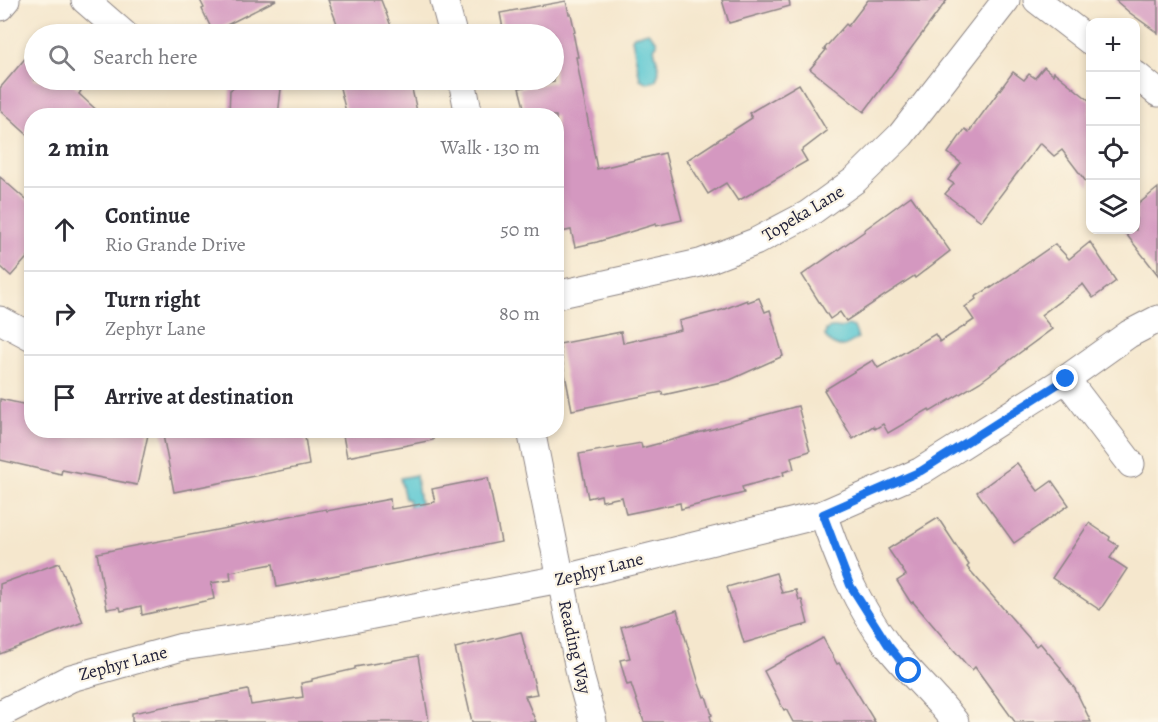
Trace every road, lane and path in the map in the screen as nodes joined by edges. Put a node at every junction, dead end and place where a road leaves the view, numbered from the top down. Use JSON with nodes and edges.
{"nodes":[{"id":1,"x":6,"y":0,"type":"edge"},
{"id":2,"x":85,"y":0,"type":"edge"},
{"id":3,"x":444,"y":0,"type":"edge"},
{"id":4,"x":1006,"y":0,"type":"edge"},
{"id":5,"x":1037,"y":0,"type":"edge"},
{"id":6,"x":0,"y":7,"type":"edge"},
{"id":7,"x":113,"y":24,"type":"edge"},
{"id":8,"x":450,"y":24,"type":"edge"},
{"id":9,"x":1086,"y":38,"type":"edge"},
{"id":10,"x":1140,"y":78,"type":"edge"},
{"id":11,"x":464,"y":90,"type":"edge"},
{"id":12,"x":1158,"y":93,"type":"edge"},
{"id":13,"x":467,"y":108,"type":"edge"},
{"id":14,"x":564,"y":293,"type":"edge"},
{"id":15,"x":1158,"y":319,"type":"edge"},
{"id":16,"x":0,"y":320,"type":"edge"},
{"id":17,"x":24,"y":333,"type":"edge"},
{"id":18,"x":1066,"y":379,"type":"junction"},
{"id":19,"x":533,"y":438,"type":"edge"},
{"id":20,"x":1131,"y":464,"type":"dead end"},
{"id":21,"x":823,"y":514,"type":"junction"},
{"id":22,"x":560,"y":579,"type":"junction"},
{"id":23,"x":0,"y":714,"type":"edge"},
{"id":24,"x":593,"y":722,"type":"edge"},
{"id":25,"x":955,"y":722,"type":"edge"}],
"edges":[{"from":1,"to":6,"type":"street"},
{"from":2,"to":7,"type":"street"},
{"from":3,"to":8,"type":"street"},
{"from":4,"to":14,"type":"street","name":"Topeka Lane"},
{"from":5,"to":9,"type":"street"},
{"from":10,"to":12,"type":"street"},
{"from":11,"to":13,"type":"street"},
{"from":15,"to":18,"type":"street","name":"Zephyr Lane"},
{"from":16,"to":17,"type":"street"},
{"from":18,"to":20,"type":"street"},
{"from":18,"to":21,"type":"street","name":"Zephyr Lane"},
{"from":19,"to":22,"type":"street","name":"Reading Way"},
{"from":21,"to":22,"type":"street","name":"Zephyr Lane"},
{"from":21,"to":25,"type":"street"},
{"from":22,"to":23,"type":"street","name":"Zephyr Lane"},
{"from":22,"to":24,"type":"street","name":"Reading Way"}]}
